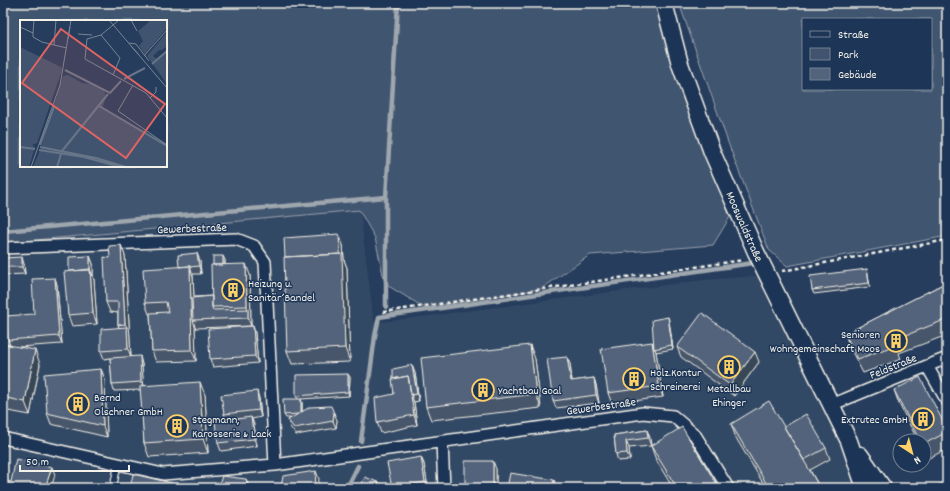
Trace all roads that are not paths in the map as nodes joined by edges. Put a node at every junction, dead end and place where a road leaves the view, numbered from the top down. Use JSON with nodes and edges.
{"nodes":[{"id":1,"x":664,"y":3,"type":"edge"},
{"id":2,"x":3,"y":248,"type":"edge"},
{"id":3,"x":947,"y":358,"type":"edge"},
{"id":4,"x":927,"y":366,"type":"junction"},
{"id":5,"x":947,"y":401,"type":"edge"},
{"id":6,"x":831,"y":405,"type":"junction"},
{"id":7,"x":3,"y":438,"type":"edge"},
{"id":8,"x":849,"y":441,"type":"junction"},
{"id":9,"x":442,"y":442,"type":"junction"},
{"id":10,"x":118,"y":464,"type":"junction"},
{"id":11,"x":275,"y":465,"type":"junction"},
{"id":12,"x":113,"y":488,"type":"edge"},
{"id":13,"x":444,"y":488,"type":"edge"},
{"id":14,"x":728,"y":488,"type":"edge"},
{"id":15,"x":865,"y":488,"type":"edge"},
{"id":16,"x":883,"y":488,"type":"edge"}],
"edges":[{"from":1,"to":6,"type":"main road","name":"Mooswaldstraße"},
{"from":2,"to":11,"type":"street","name":"Gewerbestraße"},
{"from":3,"to":4,"type":"street"},
{"from":4,"to":5,"type":"street","name":"Feldstraße"},
{"from":4,"to":6,"type":"street","name":"Feldstraße"},
{"from":6,"to":8,"type":"main road","name":"Mooswaldstraße"},
{"from":7,"to":10,"type":"street","name":"Gewerbestraße"},
{"from":8,"to":15,"type":"main road","name":"Mooswaldstraße"},
{"from":8,"to":16,"type":"main road","name":"Mooswaldstraße"},
{"from":9,"to":11,"type":"street","name":"Gewerbestraße"},
{"from":9,"to":13,"type":"street"},
{"from":9,"to":14,"type":"street","name":"Gewerbestraße"},
{"from":10,"to":11,"type":"street","name":"Gewerbestraße"},
{"from":10,"to":12,"type":"lane"}]}
